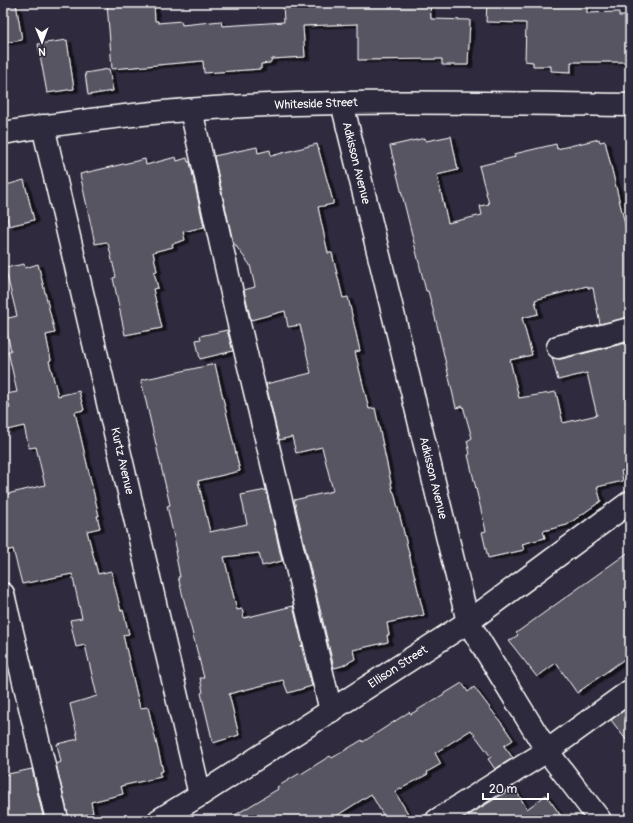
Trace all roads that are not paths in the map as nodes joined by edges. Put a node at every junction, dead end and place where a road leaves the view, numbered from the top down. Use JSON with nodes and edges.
{"nodes":[{"id":1,"x":342,"y":102,"type":"junction"},
{"id":2,"x":630,"y":105,"type":"edge"},
{"id":3,"x":191,"y":110,"type":"junction"},
{"id":4,"x":43,"y":126,"type":"junction"},
{"id":5,"x":3,"y":133,"type":"edge"},
{"id":6,"x":630,"y":329,"type":"edge"},
{"id":7,"x":558,"y":347,"type":"dead end"},
{"id":8,"x":630,"y":502,"type":"edge"},
{"id":9,"x":3,"y":594,"type":"edge"},
{"id":10,"x":468,"y":622,"type":"junction"},
{"id":11,"x":630,"y":691,"type":"edge"},
{"id":12,"x":331,"y":711,"type":"junction"},
{"id":13,"x":547,"y":751,"type":"junction"},
{"id":14,"x":200,"y":796,"type":"junction"},
{"id":15,"x":57,"y":820,"type":"edge"},
{"id":16,"x":159,"y":820,"type":"edge"},
{"id":17,"x":437,"y":820,"type":"edge"},
{"id":18,"x":600,"y":820,"type":"edge"}],
"edges":[{"from":1,"to":2,"type":"street","name":"Whiteside Street"},
{"from":1,"to":3,"type":"street","name":"Whiteside Street"},
{"from":1,"to":10,"type":"street","name":"Adkisson Avenue"},
{"from":3,"to":4,"type":"street","name":"Whiteside Street"},
{"from":3,"to":12,"type":"street"},
{"from":4,"to":5,"type":"street","name":"Whiteside Street"},
{"from":4,"to":14,"type":"street","name":"Kurtz Avenue"},
{"from":6,"to":7,"type":"street"},
{"from":8,"to":10,"type":"street","name":"Ellison Street"},
{"from":9,"to":15,"type":"street"},
{"from":10,"to":12,"type":"street","name":"Ellison Street"},
{"from":10,"to":13,"type":"street","name":"Adkisson Avenue"},
{"from":11,"to":13,"type":"street"},
{"from":12,"to":14,"type":"street","name":"Ellison Street"},
{"from":13,"to":17,"type":"street"},
{"from":13,"to":18,"type":"street","name":"Adkisson Avenue"},
{"from":14,"to":16,"type":"street","name":"Ellison Street"}]}
